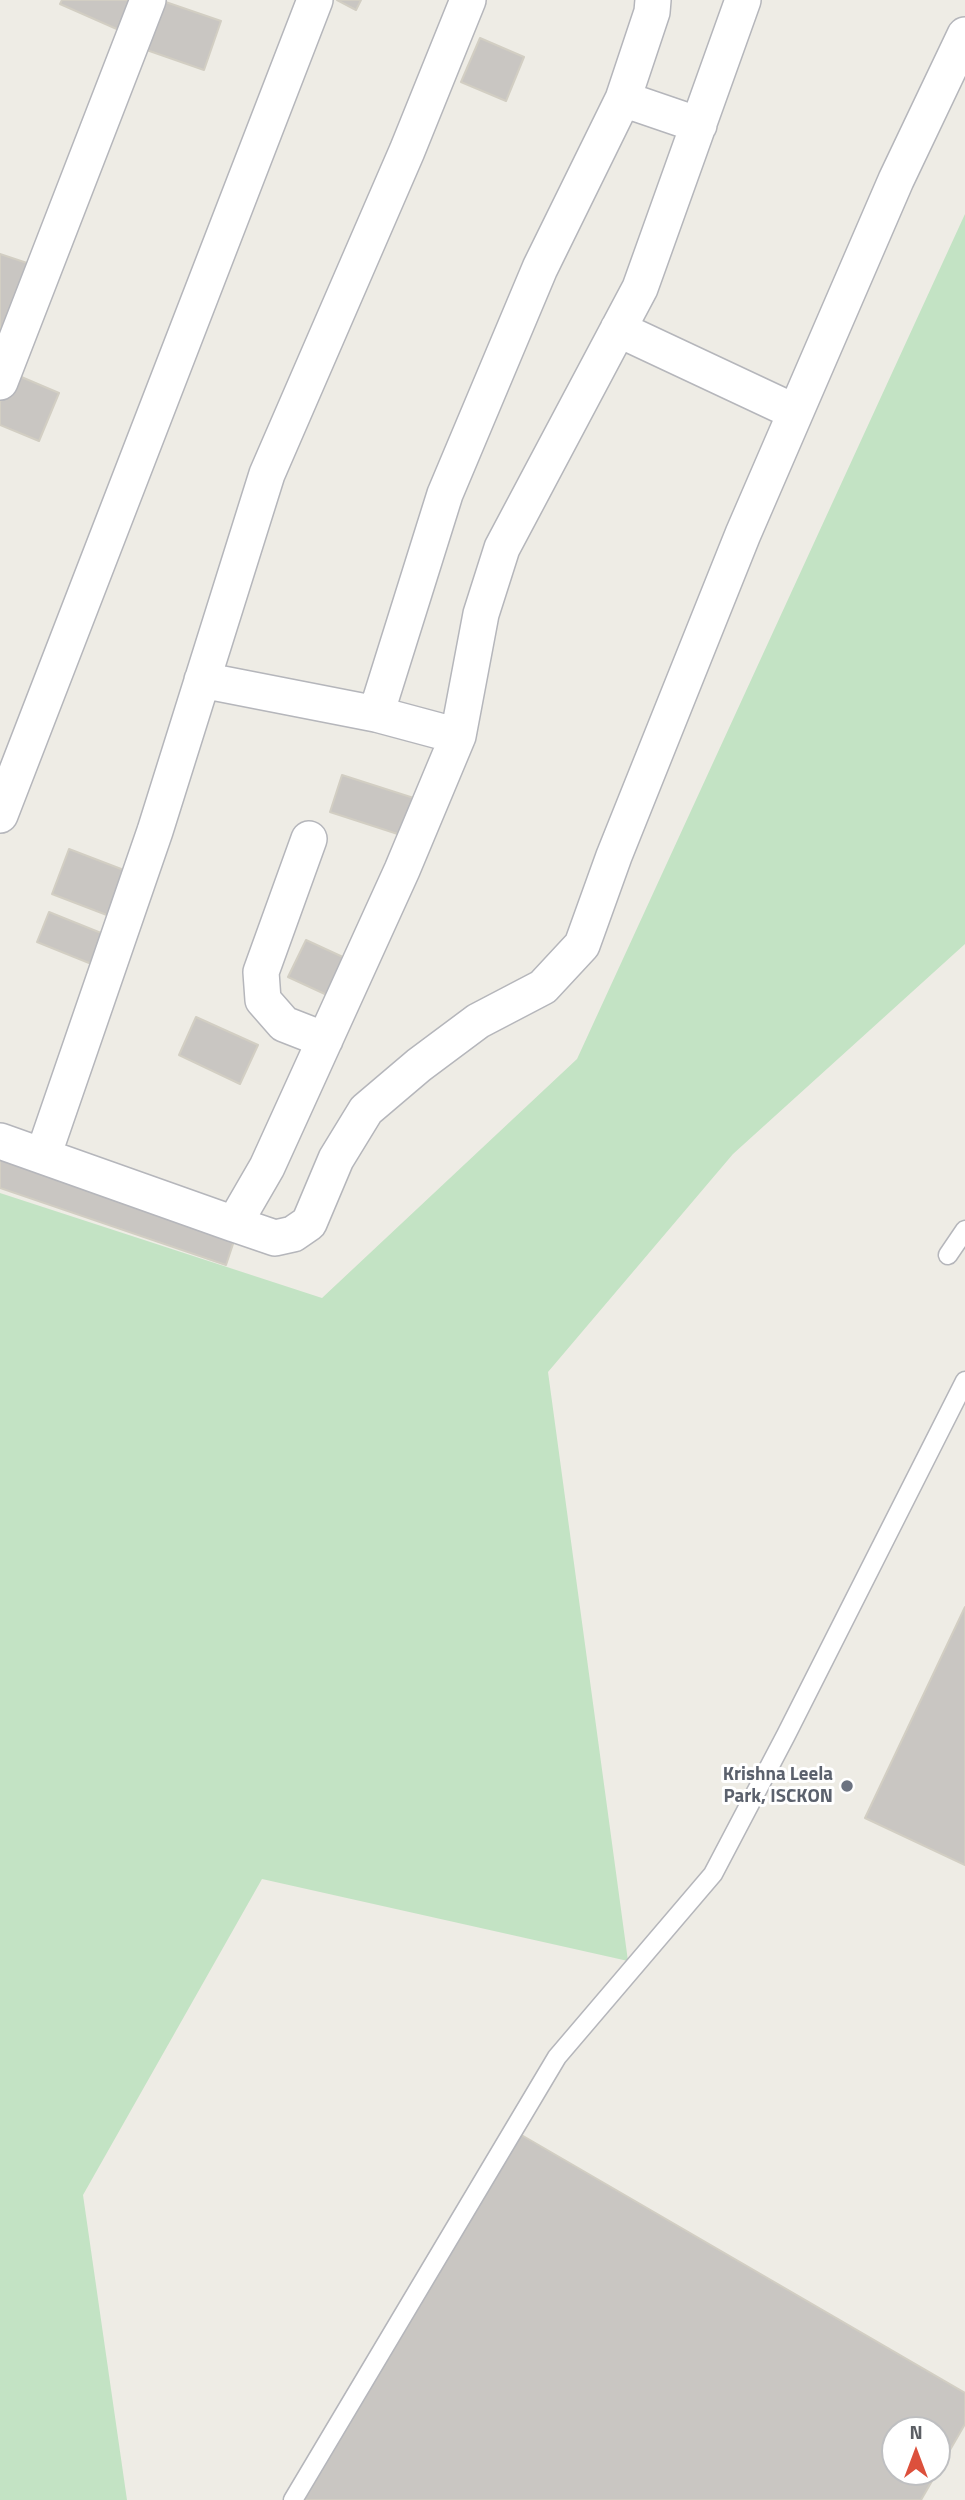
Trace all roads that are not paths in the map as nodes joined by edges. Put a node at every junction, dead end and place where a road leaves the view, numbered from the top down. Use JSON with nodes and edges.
{"nodes":[{"id":1,"x":148,"y":0,"type":"edge"},
{"id":2,"x":315,"y":0,"type":"edge"},
{"id":3,"x":468,"y":0,"type":"edge"},
{"id":4,"x":653,"y":0,"type":"edge"},
{"id":5,"x":743,"y":0,"type":"edge"},
{"id":6,"x":965,"y":35,"type":"edge"},
{"id":7,"x":623,"y":99,"type":"junction"},
{"id":8,"x":699,"y":125,"type":"junction"},
{"id":9,"x":618,"y":329,"type":"junction"},
{"id":10,"x":0,"y":382,"type":"edge"},
{"id":11,"x":795,"y":412,"type":"junction"},
{"id":12,"x":202,"y":680,"type":"junction"},
{"id":13,"x":376,"y":714,"type":"junction"},
{"id":14,"x":458,"y":736,"type":"junction"},
{"id":15,"x":0,"y":815,"type":"edge"},
{"id":16,"x":309,"y":839,"type":"dead end"},
{"id":17,"x":325,"y":1040,"type":"junction"},
{"id":18,"x":0,"y":1141,"type":"edge"},
{"id":19,"x":43,"y":1156,"type":"junction"},
{"id":20,"x":234,"y":1224,"type":"junction"},
{"id":21,"x":965,"y":1230,"type":"edge"},
{"id":22,"x":948,"y":1255,"type":"dead end"},
{"id":23,"x":965,"y":1381,"type":"edge"},
{"id":24,"x":293,"y":2500,"type":"edge"}],
"edges":[{"from":1,"to":10,"type":"street"},
{"from":2,"to":15,"type":"street"},
{"from":3,"to":12,"type":"street"},
{"from":4,"to":7,"type":"street"},
{"from":5,"to":8,"type":"street"},
{"from":6,"to":11,"type":"street"},
{"from":7,"to":8,"type":"street"},
{"from":7,"to":13,"type":"street"},
{"from":8,"to":9,"type":"street"},
{"from":9,"to":11,"type":"street"},
{"from":9,"to":14,"type":"street"},
{"from":11,"to":20,"type":"street"},
{"from":12,"to":13,"type":"street"},
{"from":12,"to":19,"type":"street"},
{"from":13,"to":14,"type":"street"},
{"from":14,"to":17,"type":"street"},
{"from":16,"to":17,"type":"street"},
{"from":17,"to":20,"type":"street"},
{"from":18,"to":19,"type":"street"},
{"from":19,"to":20,"type":"street"},
{"from":21,"to":22,"type":"lane"},
{"from":23,"to":24,"type":"lane"}]}
